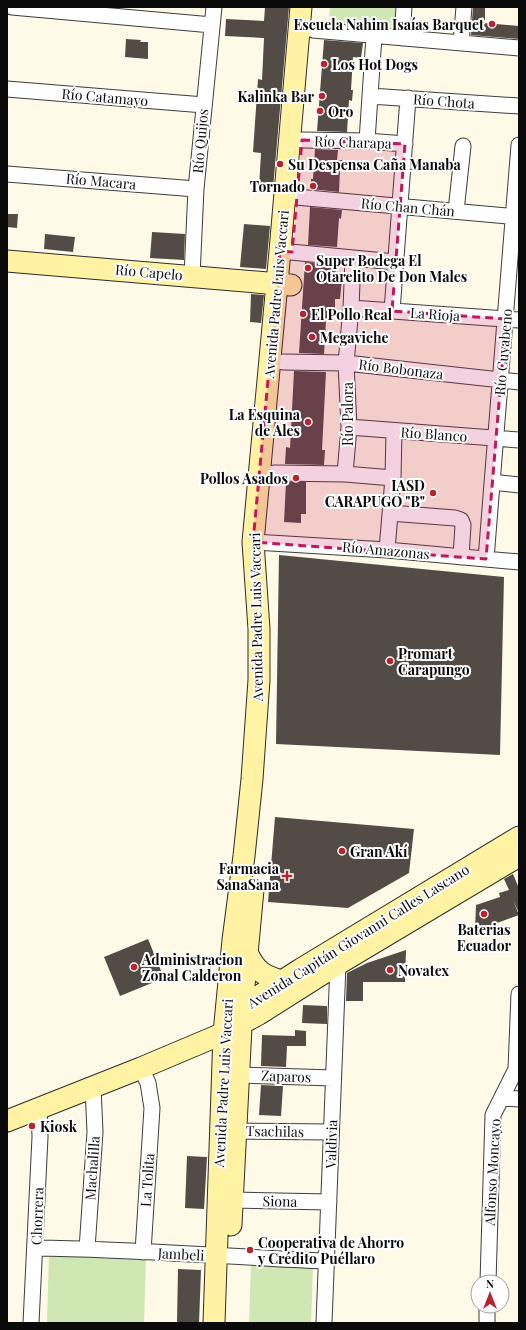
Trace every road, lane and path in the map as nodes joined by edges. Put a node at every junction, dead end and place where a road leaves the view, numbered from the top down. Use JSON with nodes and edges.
{"nodes":[{"id":1,"x":12,"y":7,"type":"edge"},
{"id":2,"x":214,"y":7,"type":"edge"},
{"id":3,"x":301,"y":7,"type":"edge"},
{"id":4,"x":315,"y":7,"type":"edge"},
{"id":5,"x":404,"y":7,"type":"edge"},
{"id":6,"x":464,"y":7,"type":"edge"},
{"id":7,"x":212,"y":25,"type":"junction"},
{"id":8,"x":313,"y":30,"type":"junction"},
{"id":9,"x":374,"y":36,"type":"junction"},
{"id":10,"x":402,"y":38,"type":"junction"},
{"id":11,"x":460,"y":43,"type":"junction"},
{"id":12,"x":519,"y":48,"type":"edge"},
{"id":13,"x":7,"y":89,"type":"edge"},
{"id":14,"x":370,"y":96,"type":"junction"},
{"id":15,"x":408,"y":98,"type":"junction"},
{"id":16,"x":204,"y":104,"type":"junction"},
{"id":17,"x":519,"y":106,"type":"edge"},
{"id":18,"x":302,"y":140,"type":"junction"},
{"id":19,"x":367,"y":141,"type":"junction"},
{"id":20,"x":405,"y":144,"type":"junction"},
{"id":21,"x":463,"y":146,"type":"dead end"},
{"id":22,"x":519,"y":146,"type":"edge"},
{"id":23,"x":7,"y":174,"type":"edge"},
{"id":24,"x":196,"y":189,"type":"junction"},
{"id":25,"x":296,"y":197,"type":"junction"},
{"id":26,"x":400,"y":206,"type":"junction"},
{"id":27,"x":456,"y":212,"type":"junction"},
{"id":28,"x":516,"y":217,"type":"edge"},
{"id":29,"x":286,"y":252,"type":"junction"},
{"id":30,"x":353,"y":258,"type":"junction"},
{"id":31,"x":7,"y":261,"type":"edge"},
{"id":32,"x":395,"y":262,"type":"junction"},
{"id":33,"x":192,"y":276,"type":"junction"},
{"id":34,"x":284,"y":284,"type":"junction"},
{"id":35,"x":351,"y":308,"type":"junction"},
{"id":36,"x":392,"y":311,"type":"junction"},
{"id":37,"x":512,"y":320,"type":"edge"},
{"id":38,"x":284,"y":362,"type":"junction"},
{"id":39,"x":346,"y":363,"type":"junction"},
{"id":40,"x":500,"y":381,"type":"junction"},
{"id":41,"x":519,"y":382,"type":"edge"},
{"id":42,"x":349,"y":427,"type":"junction"},
{"id":43,"x":394,"y":430,"type":"junction"},
{"id":44,"x":496,"y":438,"type":"junction"},
{"id":45,"x":519,"y":440,"type":"edge"},
{"id":46,"x":274,"y":472,"type":"junction"},
{"id":47,"x":345,"y":474,"type":"junction"},
{"id":48,"x":392,"y":478,"type":"junction"},
{"id":49,"x":492,"y":482,"type":"junction"},
{"id":50,"x":519,"y":485,"type":"edge"},
{"id":51,"x":390,"y":513,"type":"junction"},
{"id":52,"x":260,"y":542,"type":"junction"},
{"id":53,"x":387,"y":550,"type":"junction"},
{"id":54,"x":461,"y":557,"type":"junction"},
{"id":55,"x":486,"y":559,"type":"junction"},
{"id":56,"x":519,"y":562,"type":"edge"},
{"id":57,"x":519,"y":837,"type":"edge"},
{"id":58,"x":519,"y":856,"type":"edge"},
{"id":59,"x":247,"y":952,"type":"junction"},
{"id":60,"x":338,"y":964,"type":"junction"},
{"id":61,"x":282,"y":981,"type":"junction"},
{"id":62,"x":519,"y":994,"type":"edge"},
{"id":63,"x":233,"y":1021,"type":"junction"},
{"id":64,"x":141,"y":1068,"type":"junction"},
{"id":65,"x":239,"y":1075,"type":"junction"},
{"id":66,"x":333,"y":1078,"type":"junction"},
{"id":67,"x":93,"y":1087,"type":"junction"},
{"id":68,"x":502,"y":1098,"type":"junction"},
{"id":69,"x":519,"y":1099,"type":"edge"},
{"id":70,"x":39,"y":1109,"type":"junction"},
{"id":71,"x":7,"y":1121,"type":"edge"},
{"id":72,"x":228,"y":1130,"type":"junction"},
{"id":73,"x":331,"y":1132,"type":"junction"},
{"id":74,"x":232,"y":1200,"type":"junction"},
{"id":75,"x":329,"y":1202,"type":"junction"},
{"id":76,"x":35,"y":1248,"type":"junction"},
{"id":77,"x":87,"y":1249,"type":"junction"},
{"id":78,"x":142,"y":1252,"type":"junction"},
{"id":79,"x":223,"y":1256,"type":"junction"},
{"id":80,"x":326,"y":1261,"type":"junction"},
{"id":81,"x":488,"y":1274,"type":"edge"},
{"id":82,"x":31,"y":1323,"type":"edge"},
{"id":83,"x":214,"y":1323,"type":"edge"},
{"id":84,"x":227,"y":1323,"type":"edge"},
{"id":85,"x":324,"y":1323,"type":"edge"}],
"edges":[{"from":1,"to":7,"type":"street"},
{"from":2,"to":7,"type":"street","name":"Río Quijos"},
{"from":3,"to":29,"type":"main road","name":"Avenida Padre Luis Vaccari"},
{"from":4,"to":8,"type":"main road","name":"Avenida Padre Luis Vaccari"},
{"from":5,"to":10,"type":"street"},
{"from":6,"to":11,"type":"street"},
{"from":7,"to":16,"type":"street","name":"Río Quijos"},
{"from":8,"to":9,"type":"street"},
{"from":8,"to":18,"type":"main road","name":"Avenida Padre Luis Vaccari"},
{"from":9,"to":10,"type":"street"},
{"from":9,"to":14,"type":"street"},
{"from":10,"to":11,"type":"street"},
{"from":11,"to":12,"type":"street"},
{"from":13,"to":16,"type":"street","name":"Río Catamayo"},
{"from":14,"to":15,"type":"street","name":"Río Chota"},
{"from":14,"to":19,"type":"street"},
{"from":15,"to":17,"type":"street","name":"Río Chota"},
{"from":15,"to":20,"type":"street"},
{"from":16,"to":24,"type":"street","name":"Río Quijos"},
{"from":18,"to":19,"type":"street","name":"Río Charapa"},
{"from":18,"to":25,"type":"main road","name":"Avenida Padre Luis Vaccari"},
{"from":19,"to":20,"type":"street","name":"Río Charapa"},
{"from":20,"to":26,"type":"street"},
{"from":21,"to":27,"type":"street"},
{"from":22,"to":28,"type":"street","name":"Río Cuyabeno"},
{"from":23,"to":24,"type":"street","name":"Río Macara"},
{"from":24,"to":33,"type":"street","name":"Río Quijos"},
{"from":25,"to":26,"type":"street","name":"Río Chan Chán"},
{"from":25,"to":29,"type":"main road","name":"Avenida Padre Luis Vaccari"},
{"from":26,"to":27,"type":"street","name":"Río Chan Chán"},
{"from":26,"to":32,"type":"street"},
{"from":27,"to":28,"type":"street","name":"Río Chan Chán"},
{"from":28,"to":37,"type":"street","name":"Río Cuyabeno"},
{"from":29,"to":30,"type":"street"},
{"from":29,"to":34,"type":"main road","name":"Avenida Padre Luis Vaccari"},
{"from":30,"to":32,"type":"street"},
{"from":30,"to":35,"type":"street","name":"Río Palora"},
{"from":31,"to":33,"type":"main road","name":"Río Capelo"},
{"from":32,"to":36,"type":"street"},
{"from":33,"to":34,"type":"main road","name":"Río Capelo"},
{"from":34,"to":38,"type":"main road","name":"Avenida Padre Luis Vaccari"},
{"from":34,"to":52,"type":"main road","name":"Avenida Padre Luis Vaccari"},
{"from":35,"to":36,"type":"street","name":"La Rioja"},
{"from":35,"to":39,"type":"street","name":"Río Palora"},
{"from":36,"to":37,"type":"street","name":"La Rioja"},
{"from":37,"to":40,"type":"street","name":"Río Cuyabeno"},
{"from":38,"to":39,"type":"street","name":"Río Bobonaza"},
{"from":38,"to":46,"type":"main road","name":"Avenida Padre Luis Vaccari"},
{"from":39,"to":40,"type":"street","name":"Río Bobonaza"},
{"from":39,"to":42,"type":"street","name":"Río Palora"},
{"from":40,"to":41,"type":"street","name":"Río Bobonaza"},
{"from":40,"to":44,"type":"street","name":"Río Cuyabeno"},
{"from":42,"to":43,"type":"street","name":"Río Blanco"},
{"from":42,"to":47,"type":"street","name":"Río Palora"},
{"from":43,"to":44,"type":"street","name":"Río Blanco"},
{"from":43,"to":48,"type":"street"},
{"from":44,"to":45,"type":"street","name":"Río Blanco"},
{"from":44,"to":49,"type":"street","name":"Río Cuyabeno"},
{"from":46,"to":47,"type":"street"},
{"from":46,"to":52,"type":"main road","name":"Avenida Padre Luis Vaccari"},
{"from":47,"to":48,"type":"street"},
{"from":48,"to":51,"type":"street"},
{"from":49,"to":50,"type":"street"},
{"from":49,"to":55,"type":"street","name":"Río Cuyabeno"},
{"from":51,"to":53,"type":"street"},
{"from":51,"to":54,"type":"street"},
{"from":52,"to":53,"type":"street","name":"Río Amazonas"},
{"from":52,"to":59,"type":"main road","name":"Avenida Padre Luis Vaccari"},
{"from":52,"to":63,"type":"main road","name":"Avenida Padre Luis Vaccari"},
{"from":53,"to":54,"type":"street","name":"Río Amazonas"},
{"from":54,"to":55,"type":"street","name":"Río Amazonas"},
{"from":55,"to":56,"type":"street","name":"Río Amazonas"},
{"from":57,"to":61,"type":"main road","name":"Avenida Capitán Giovanni Calles Lascano"},
{"from":58,"to":60,"type":"main road","name":"Avenida Capitán Giovanni Calles Lascano"},
{"from":59,"to":61,"type":"main road"},
{"from":59,"to":63,"type":"main road","name":"Avenida Padre Luis Vaccari"},
{"from":60,"to":63,"type":"main road","name":"Avenida Capitán Giovanni Calles Lascano"},
{"from":60,"to":66,"type":"street","name":"Valdivia"},
{"from":61,"to":63,"type":"main road","name":"Avenida Capitán Giovanni Calles Lascano"},
{"from":62,"to":68,"type":"street","name":"Alfonso Moncayo"},
{"from":63,"to":64,"type":"main road","name":"Avenida Capitán Giovanni Calles Lascano"},
{"from":63,"to":65,"type":"main road","name":"Avenida Padre Luis Vaccari"},
{"from":63,"to":72,"type":"main road","name":"Avenida Padre Luis Vaccari"},
{"from":64,"to":67,"type":"main road","name":"Avenida Capitán Giovanni Calles Lascano"},
{"from":64,"to":78,"type":"street","name":"La Tolita"},
{"from":65,"to":66,"type":"street","name":"Zaparos"},
{"from":65,"to":72,"type":"main road","name":"Avenida Padre Luis Vaccari"},
{"from":66,"to":73,"type":"street","name":"Valdivia"},
{"from":67,"to":70,"type":"main road","name":"Avenida Capitán Giovanni Calles Lascano"},
{"from":67,"to":77,"type":"street","name":"Machalilla"},
{"from":68,"to":69,"type":"street"},
{"from":68,"to":81,"type":"street","name":"Alfonso Moncayo"},
{"from":70,"to":71,"type":"main road","name":"Avenida Capitán Giovanni Calles Lascano"},
{"from":70,"to":76,"type":"street","name":"Chorrera"},
{"from":72,"to":73,"type":"street","name":"Tsachilas"},
{"from":72,"to":74,"type":"main road","name":"Avenida Padre Luis Vaccari"},
{"from":72,"to":79,"type":"main road","name":"Avenida Padre Luis Vaccari"},
{"from":73,"to":75,"type":"street","name":"Valdivia"},
{"from":74,"to":75,"type":"street","name":"Siona"},
{"from":74,"to":79,"type":"main road","name":"Avenida Padre Luis Vaccari"},
{"from":75,"to":80,"type":"street","name":"Valdivia"},
{"from":76,"to":77,"type":"street","name":"Jambeli"},
{"from":76,"to":82,"type":"street","name":"Chorrera"},
{"from":77,"to":78,"type":"street","name":"Jambeli"},
{"from":78,"to":79,"type":"street","name":"Jambeli"},
{"from":79,"to":80,"type":"street","name":"Jambeli"},
{"from":79,"to":83,"type":"main road","name":"Avenida Padre Luis Vaccari"},
{"from":79,"to":84,"type":"main road","name":"Avenida Padre Luis Vaccari"},
{"from":80,"to":85,"type":"street","name":"Valdivia"}]}
